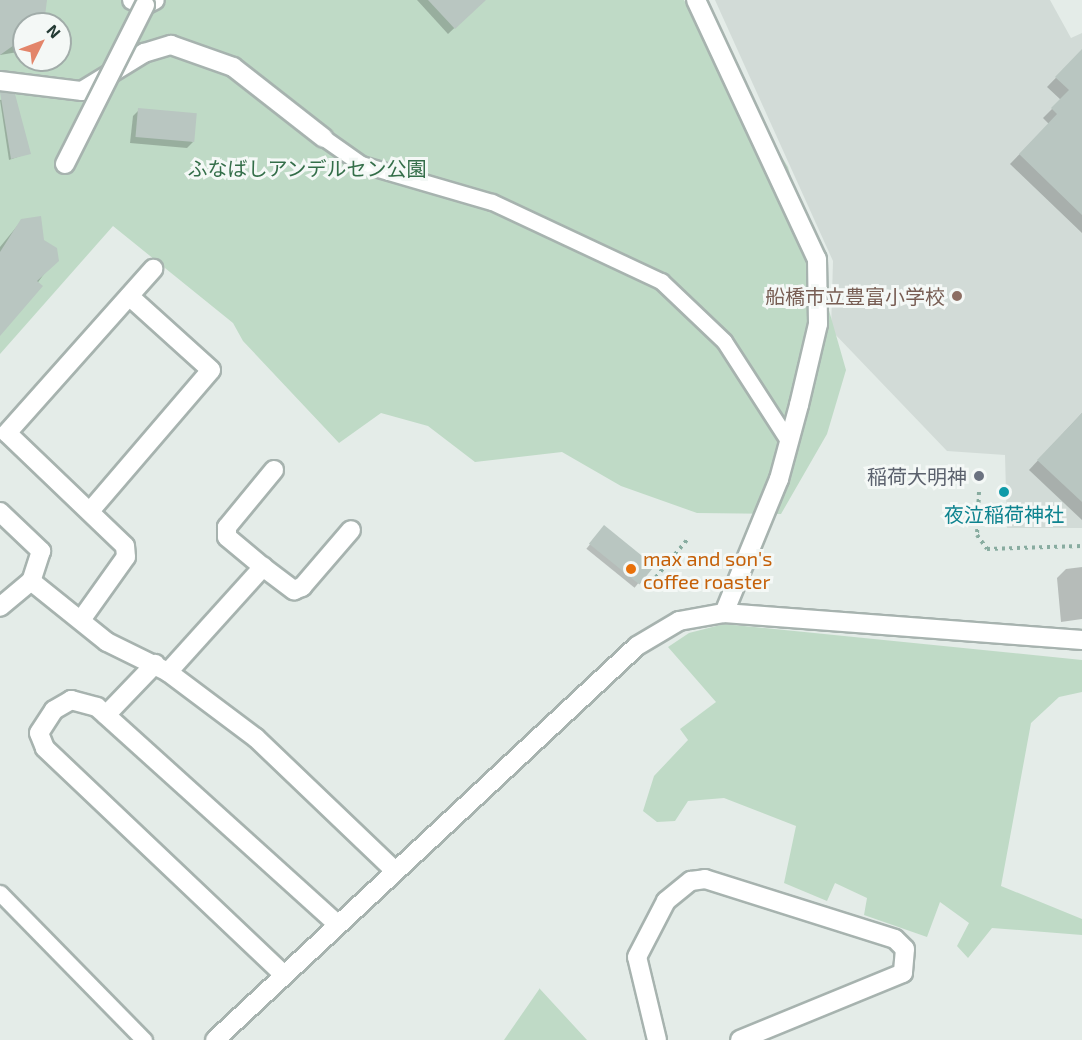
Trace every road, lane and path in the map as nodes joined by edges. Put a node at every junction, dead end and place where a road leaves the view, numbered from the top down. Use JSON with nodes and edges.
{"nodes":[{"id":1,"x":696,"y":0,"type":"edge"},
{"id":2,"x":144,"y":2,"type":"edge"},
{"id":3,"x":0,"y":81,"type":"edge"},
{"id":4,"x":324,"y":138,"type":"joint"},
{"id":5,"x":65,"y":164,"type":"dead end"},
{"id":6,"x":153,"y":269,"type":"dead end"},
{"id":7,"x":129,"y":296,"type":"junction"},
{"id":8,"x":789,"y":442,"type":"junction"},
{"id":9,"x":273,"y":470,"type":"dead end"},
{"id":10,"x":979,"y":492,"type":"dead end"},
{"id":11,"x":91,"y":510,"type":"junction"},
{"id":12,"x":0,"y":512,"type":"edge"},
{"id":13,"x":351,"y":530,"type":"dead end"},
{"id":14,"x":687,"y":540,"type":"dead end"},
{"id":15,"x":1082,"y":546,"type":"edge"},
{"id":16,"x":262,"y":567,"type":"junction"},
{"id":17,"x":644,"y":578,"type":"dead end"},
{"id":18,"x":31,"y":580,"type":"junction"},
{"id":19,"x":0,"y":607,"type":"edge"},
{"id":20,"x":724,"y":613,"type":"junction"},
{"id":21,"x":81,"y":620,"type":"junction"},
{"id":22,"x":1082,"y":640,"type":"edge"},
{"id":23,"x":162,"y":668,"type":"junction"},
{"id":24,"x":106,"y":715,"type":"junction"},
{"id":25,"x":394,"y":870,"type":"junction"},
{"id":26,"x":0,"y":893,"type":"edge"},
{"id":27,"x":336,"y":923,"type":"junction"},
{"id":28,"x":282,"y":973,"type":"junction"},
{"id":29,"x":144,"y":1040,"type":"edge"},
{"id":30,"x":215,"y":1040,"type":"edge"},
{"id":31,"x":657,"y":1040,"type":"edge"},
{"id":32,"x":740,"y":1040,"type":"edge"}],
"edges":[{"from":1,"to":8,"type":"street"},
{"from":2,"to":5,"type":"street","bridge":true},
{"from":3,"to":4,"type":"street"},
{"from":4,"to":8,"type":"lane"},
{"from":6,"to":7,"type":"street"},
{"from":7,"to":11,"type":"street"},
{"from":7,"to":11,"type":"street"},
{"from":8,"to":20,"type":"street"},
{"from":9,"to":16,"type":"street"},
{"from":10,"to":15,"type":"path"},
{"from":11,"to":21,"type":"street"},
{"from":12,"to":18,"type":"street"},
{"from":13,"to":16,"type":"street"},
{"from":14,"to":17,"type":"path"},
{"from":16,"to":23,"type":"street"},
{"from":18,"to":19,"type":"street"},
{"from":18,"to":21,"type":"street"},
{"from":20,"to":22,"type":"street"},
{"from":20,"to":25,"type":"street"},
{"from":21,"to":23,"type":"street"},
{"from":23,"to":24,"type":"street"},
{"from":23,"to":25,"type":"street"},
{"from":24,"to":27,"type":"street"},
{"from":24,"to":28,"type":"street"},
{"from":25,"to":27,"type":"street"},
{"from":26,"to":29,"type":"lane"},
{"from":27,"to":28,"type":"street"},
{"from":28,"to":30,"type":"street"},
{"from":31,"to":32,"type":"street"}]}
